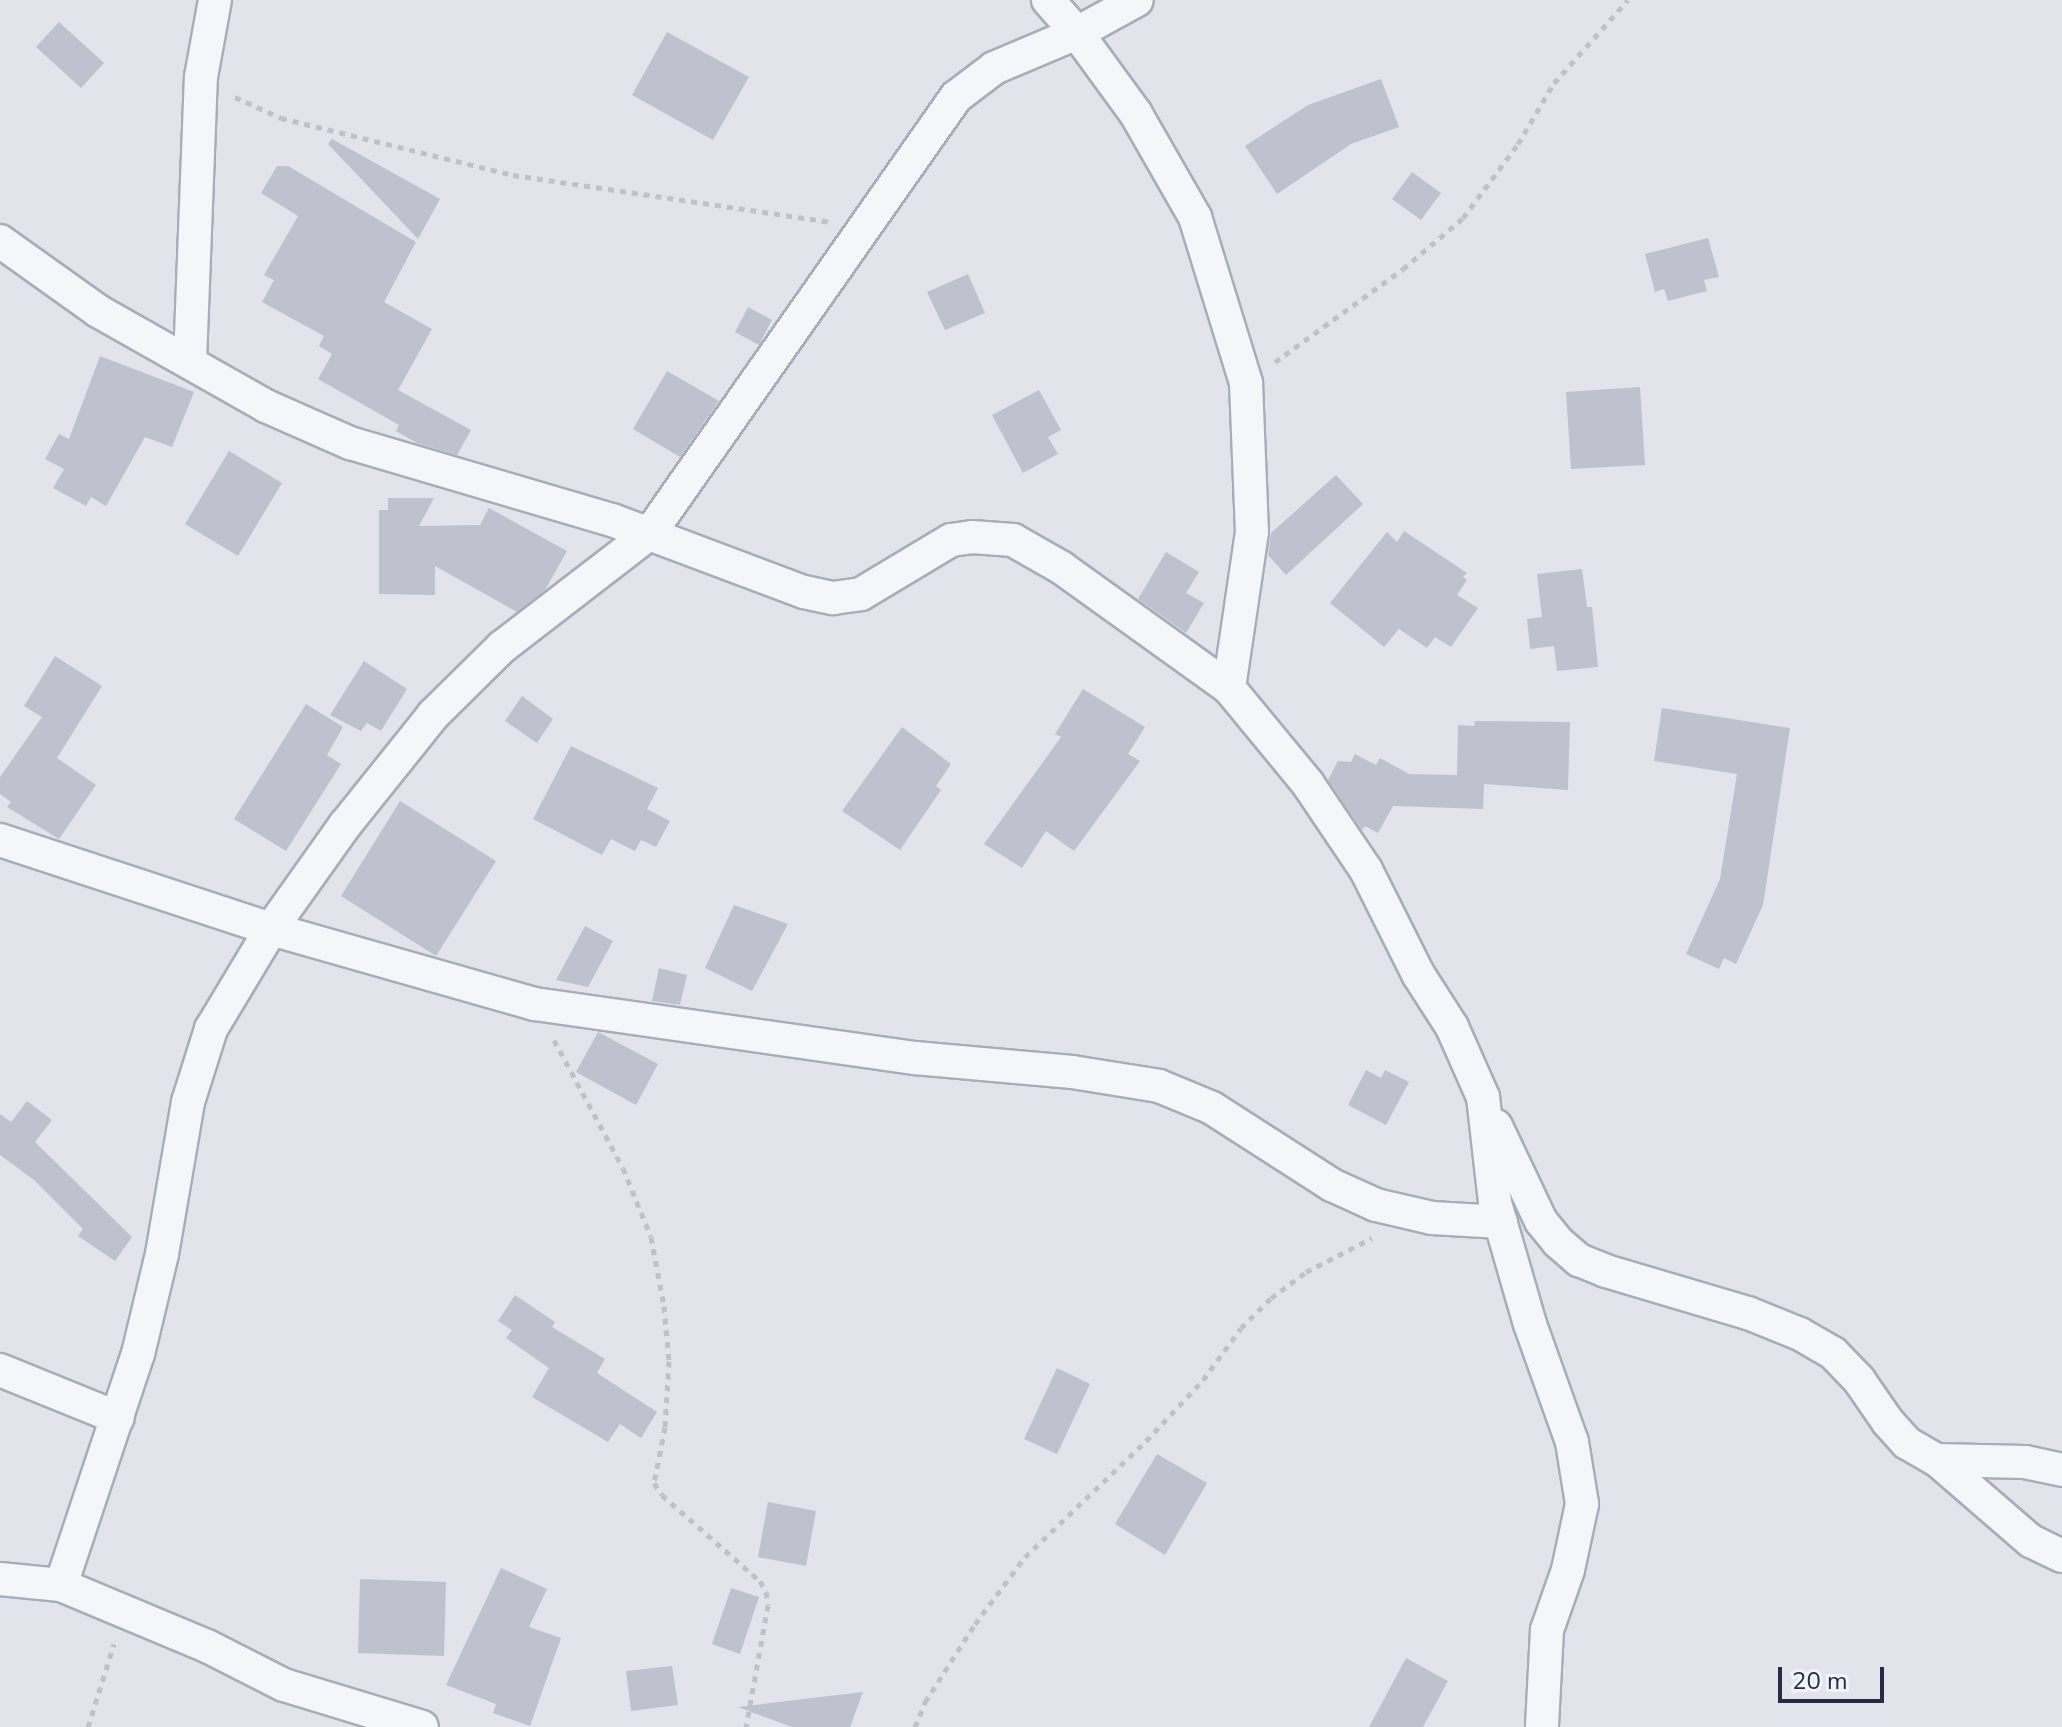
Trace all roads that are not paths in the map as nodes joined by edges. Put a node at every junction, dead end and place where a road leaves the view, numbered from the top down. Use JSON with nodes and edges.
{"nodes":[{"id":1,"x":215,"y":0,"type":"edge"},
{"id":2,"x":1048,"y":0,"type":"edge"},
{"id":3,"x":1137,"y":0,"type":"edge"},
{"id":4,"x":1077,"y":33,"type":"junction"},
{"id":5,"x":0,"y":241,"type":"edge"},
{"id":6,"x":190,"y":361,"type":"junction"},
{"id":7,"x":650,"y":533,"type":"junction"},
{"id":8,"x":1229,"y":688,"type":"junction"},
{"id":9,"x":0,"y":840,"type":"edge"},
{"id":10,"x":271,"y":929,"type":"junction"},
{"id":11,"x":1483,"y":1097,"type":"junction"},
{"id":12,"x":1501,"y":1222,"type":"junction"},
{"id":13,"x":0,"y":1370,"type":"edge"},
{"id":14,"x":118,"y":1418,"type":"junction"},
{"id":15,"x":1937,"y":1460,"type":"junction"},
{"id":16,"x":2062,"y":1470,"type":"edge"},
{"id":17,"x":2062,"y":1556,"type":"edge"},
{"id":18,"x":0,"y":1579,"type":"edge"},
{"id":19,"x":61,"y":1585,"type":"junction"},
{"id":20,"x":422,"y":1727,"type":"edge"},
{"id":21,"x":1542,"y":1727,"type":"edge"}],
"edges":[{"from":1,"to":6,"type":"street"},
{"from":2,"to":4,"type":"street"},
{"from":3,"to":4,"type":"street"},
{"from":4,"to":7,"type":"street"},
{"from":4,"to":8,"type":"street"},
{"from":5,"to":6,"type":"street"},
{"from":6,"to":7,"type":"street"},
{"from":7,"to":8,"type":"street"},
{"from":7,"to":10,"type":"street"},
{"from":8,"to":11,"type":"street"},
{"from":9,"to":10,"type":"street"},
{"from":10,"to":12,"type":"street"},
{"from":10,"to":14,"type":"street"},
{"from":11,"to":12,"type":"street"},
{"from":11,"to":15,"type":"street"},
{"from":12,"to":21,"type":"street"},
{"from":13,"to":14,"type":"street"},
{"from":14,"to":19,"type":"street"},
{"from":15,"to":16,"type":"street"},
{"from":15,"to":17,"type":"street"},
{"from":18,"to":19,"type":"street"},
{"from":19,"to":20,"type":"street"}]}
